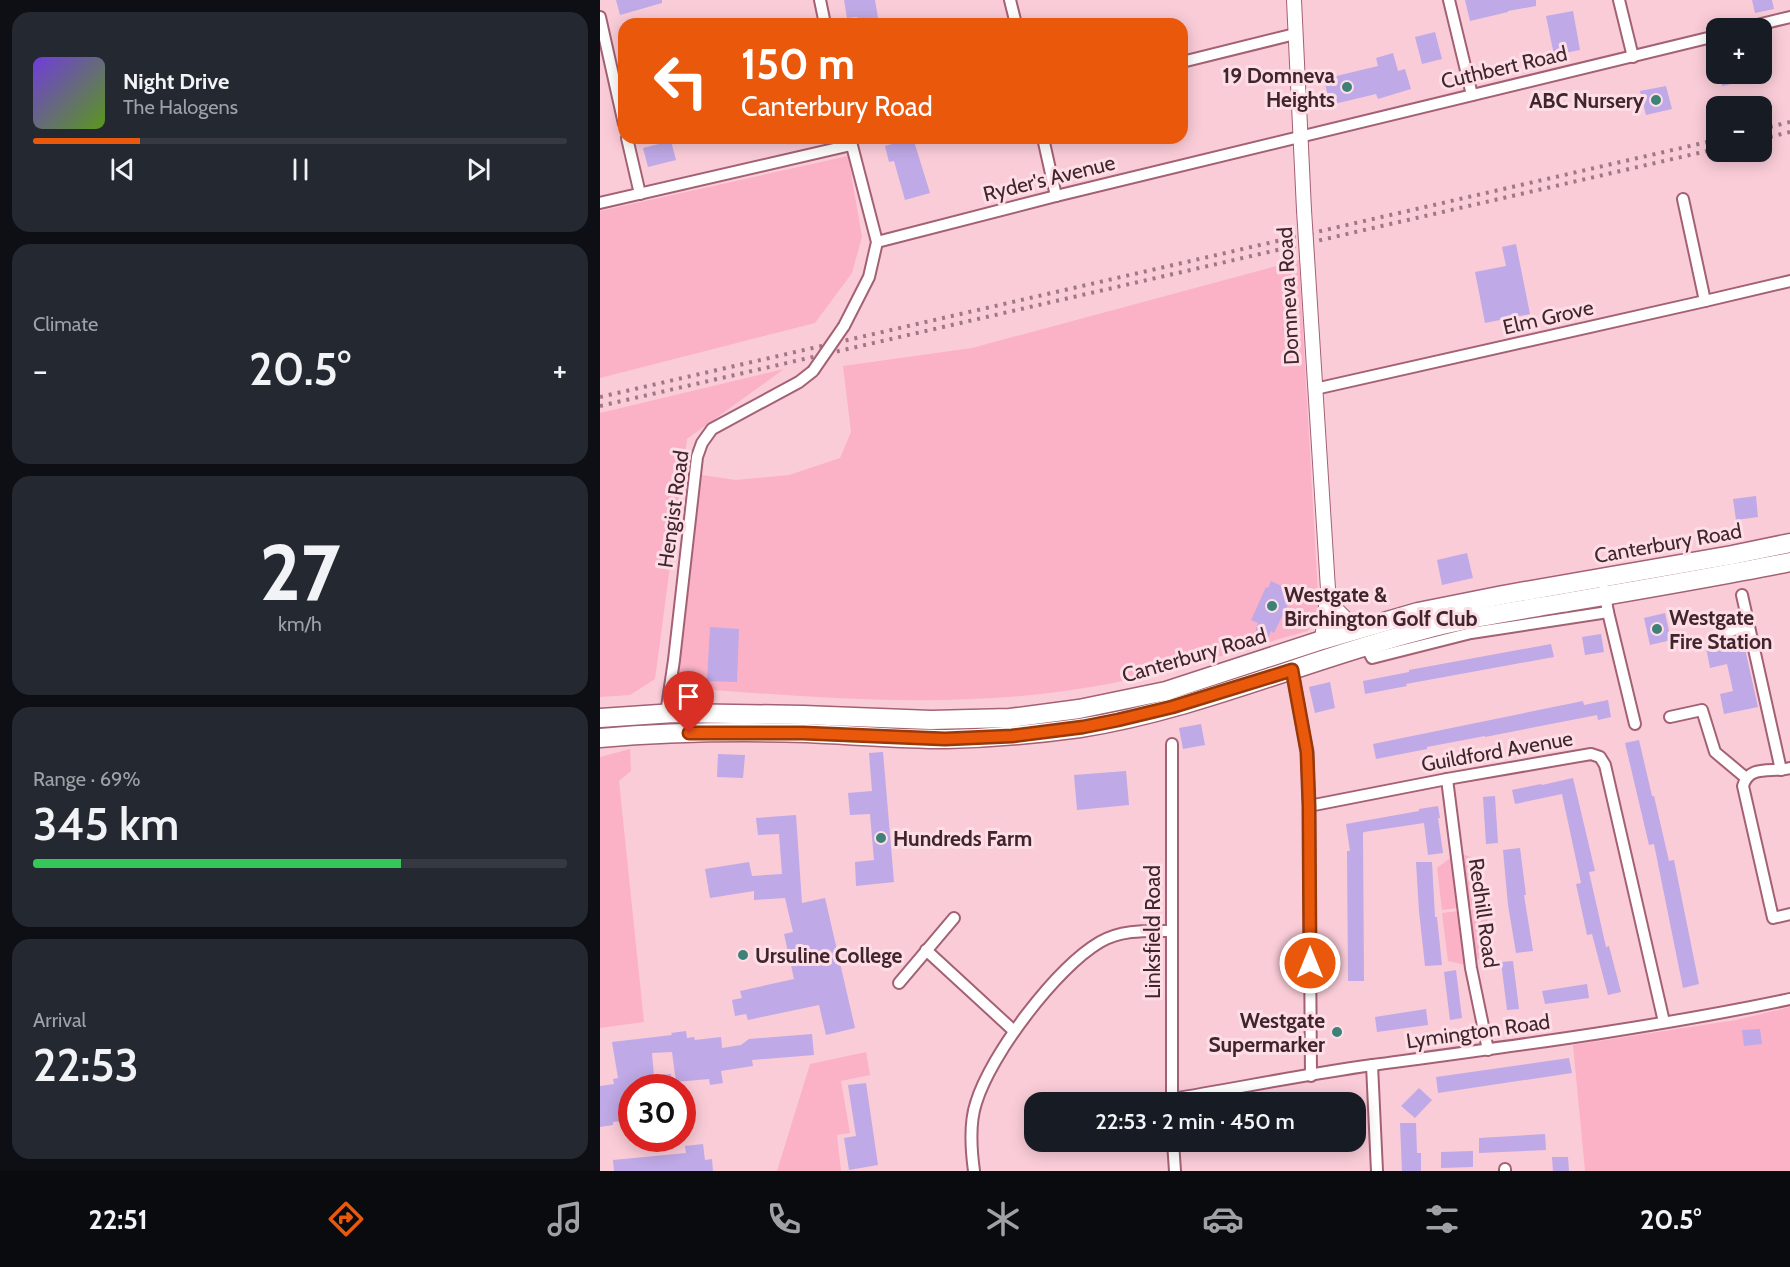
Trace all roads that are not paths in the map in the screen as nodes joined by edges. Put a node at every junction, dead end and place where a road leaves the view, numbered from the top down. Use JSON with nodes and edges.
{"nodes":[{"id":1,"x":820,"y":0,"type":"edge"},
{"id":2,"x":1010,"y":0,"type":"edge"},
{"id":3,"x":1294,"y":0,"type":"edge"},
{"id":4,"x":1449,"y":0,"type":"edge"},
{"id":5,"x":1619,"y":0,"type":"edge"},
{"id":6,"x":600,"y":17,"type":"edge"},
{"id":7,"x":1790,"y":17,"type":"edge"},
{"id":8,"x":824,"y":18,"type":"edge"},
{"id":9,"x":1014,"y":18,"type":"edge"},
{"id":10,"x":1772,"y":21,"type":"edge"},
{"id":11,"x":1295,"y":34,"type":"junction"},
{"id":12,"x":1706,"y":38,"type":"edge"},
{"id":13,"x":1632,"y":57,"type":"junction"},
{"id":14,"x":1188,"y":61,"type":"edge"},
{"id":15,"x":1472,"y":95,"type":"junction"},
{"id":16,"x":618,"y":97,"type":"edge"},
{"id":17,"x":1301,"y":136,"type":"junction"},
{"id":18,"x":628,"y":144,"type":"edge"},
{"id":19,"x":842,"y":144,"type":"edge"},
{"id":20,"x":851,"y":144,"type":"edge"},
{"id":21,"x":1044,"y":144,"type":"edge"},
{"id":22,"x":640,"y":194,"type":"junction"},
{"id":23,"x":1056,"y":196,"type":"junction"},
{"id":24,"x":1683,"y":199,"type":"dead end"},
{"id":25,"x":600,"y":202,"type":"edge"},
{"id":26,"x":877,"y":242,"type":"junction"},
{"id":27,"x":1790,"y":280,"type":"edge"},
{"id":28,"x":1705,"y":301,"type":"junction"},
{"id":29,"x":1315,"y":389,"type":"junction"},
{"id":30,"x":1790,"y":543,"type":"edge"},
{"id":31,"x":1790,"y":562,"type":"edge"},
{"id":32,"x":1328,"y":589,"type":"junction"},
{"id":33,"x":1742,"y":594,"type":"dead end"},
{"id":34,"x":1605,"y":595,"type":"junction"},
{"id":35,"x":1748,"y":627,"type":"junction"},
{"id":36,"x":1724,"y":633,"type":"dead end"},
{"id":37,"x":1361,"y":637,"type":"junction"},
{"id":38,"x":1322,"y":640,"type":"junction"},
{"id":39,"x":1292,"y":670,"type":"junction"},
{"id":40,"x":666,"y":714,"type":"junction"},
{"id":41,"x":1670,"y":717,"type":"dead end"},
{"id":42,"x":600,"y":718,"type":"edge"},
{"id":43,"x":1635,"y":724,"type":"dead end"},
{"id":44,"x":600,"y":738,"type":"edge"},
{"id":45,"x":1172,"y":744,"type":"dead end"},
{"id":46,"x":1785,"y":769,"type":"edge"},
{"id":47,"x":1746,"y":778,"type":"junction"},
{"id":48,"x":1447,"y":779,"type":"junction"},
{"id":49,"x":1309,"y":806,"type":"junction"},
{"id":50,"x":1790,"y":914,"type":"edge"},
{"id":51,"x":954,"y":918,"type":"dead end"},
{"id":52,"x":1172,"y":931,"type":"junction"},
{"id":53,"x":926,"y":950,"type":"junction"},
{"id":54,"x":899,"y":983,"type":"dead end"},
{"id":55,"x":1790,"y":999,"type":"edge"},
{"id":56,"x":1664,"y":1022,"type":"junction"},
{"id":57,"x":1014,"y":1031,"type":"junction"},
{"id":58,"x":1488,"y":1050,"type":"junction"},
{"id":59,"x":1372,"y":1065,"type":"junction"},
{"id":60,"x":1311,"y":1076,"type":"junction"},
{"id":61,"x":1172,"y":1092,"type":"edge"},
{"id":62,"x":1222,"y":1092,"type":"edge"},
{"id":63,"x":1173,"y":1152,"type":"edge"},
{"id":64,"x":974,"y":1171,"type":"edge"},
{"id":65,"x":1174,"y":1171,"type":"edge"},
{"id":66,"x":1377,"y":1171,"type":"edge"}],
"edges":[{"from":1,"to":8,"type":"street"},
{"from":2,"to":9,"type":"street"},
{"from":3,"to":11,"type":"street","name":"Domneva Road"},
{"from":4,"to":15,"type":"street"},
{"from":5,"to":13,"type":"street"},
{"from":6,"to":16,"type":"street"},
{"from":7,"to":10,"type":"street"},
{"from":11,"to":14,"type":"street"},
{"from":11,"to":17,"type":"street","name":"Domneva Road"},
{"from":12,"to":13,"type":"street","name":"Cuthbert Road"},
{"from":13,"to":15,"type":"street","name":"Cuthbert Road"},
{"from":15,"to":17,"type":"street","name":"Cuthbert Road"},
{"from":17,"to":23,"type":"street","name":"Ryder's Avenue"},
{"from":17,"to":29,"type":"street","name":"Domneva Road","bridge":true},
{"from":18,"to":22,"type":"street"},
{"from":19,"to":22,"type":"street"},
{"from":20,"to":26,"type":"street","name":"Hengist Road"},
{"from":21,"to":23,"type":"street"},
{"from":22,"to":25,"type":"street"},
{"from":23,"to":26,"type":"street","name":"Ryder's Avenue"},
{"from":24,"to":28,"type":"street"},
{"from":26,"to":40,"type":"street","name":"Hengist Road","bridge":true},
{"from":27,"to":28,"type":"street","name":"Elm Grove"},
{"from":28,"to":29,"type":"street","name":"Elm Grove"},
{"from":29,"to":32,"type":"street","name":"Domneva Road"},
{"from":30,"to":34,"type":"highway","name":"Canterbury Road"},
{"from":31,"to":34,"type":"highway","name":"Canterbury Road"},
{"from":32,"to":37,"type":"street","name":"Domneva Road"},
{"from":32,"to":38,"type":"street","name":"Domneva Road"},
{"from":33,"to":35,"type":"street"},
{"from":34,"to":37,"type":"highway","name":"Canterbury Road"},
{"from":34,"to":37,"type":"street","name":"Canterbury Road"},
{"from":34,"to":43,"type":"street"},
{"from":35,"to":36,"type":"street"},
{"from":35,"to":46,"type":"street"},
{"from":37,"to":38,"type":"highway","name":"Canterbury Road"},
{"from":37,"to":39,"type":"highway","name":"Canterbury Road"},
{"from":38,"to":40,"type":"highway","name":"Canterbury Road"},
{"from":39,"to":44,"type":"highway","name":"Canterbury Road"},
{"from":39,"to":49,"type":"street"},
{"from":40,"to":42,"type":"highway","name":"Canterbury Road"},
{"from":41,"to":47,"type":"street"},
{"from":45,"to":52,"type":"street","name":"Linksfield Road"},
{"from":46,"to":47,"type":"street"},
{"from":47,"to":50,"type":"street"},
{"from":48,"to":49,"type":"street","name":"Guildford Avenue"},
{"from":48,"to":56,"type":"street","name":"Guildford Avenue"},
{"from":48,"to":58,"type":"street","name":"Redhill Road"},
{"from":49,"to":60,"type":"street"},
{"from":51,"to":53,"type":"street"},
{"from":52,"to":57,"type":"street"},
{"from":52,"to":61,"type":"street","name":"Linksfield Road"},
{"from":53,"to":54,"type":"street"},
{"from":53,"to":57,"type":"street"},
{"from":55,"to":56,"type":"street","name":"Lymington Road"},
{"from":56,"to":58,"type":"street","name":"Lymington Road"},
{"from":57,"to":64,"type":"street"},
{"from":58,"to":59,"type":"street","name":"Lymington Road"},
{"from":59,"to":60,"type":"street","name":"Lymington Road"},
{"from":59,"to":66,"type":"street"},
{"from":60,"to":62,"type":"street","name":"Lymington Road"},
{"from":63,"to":65,"type":"street"}]}
